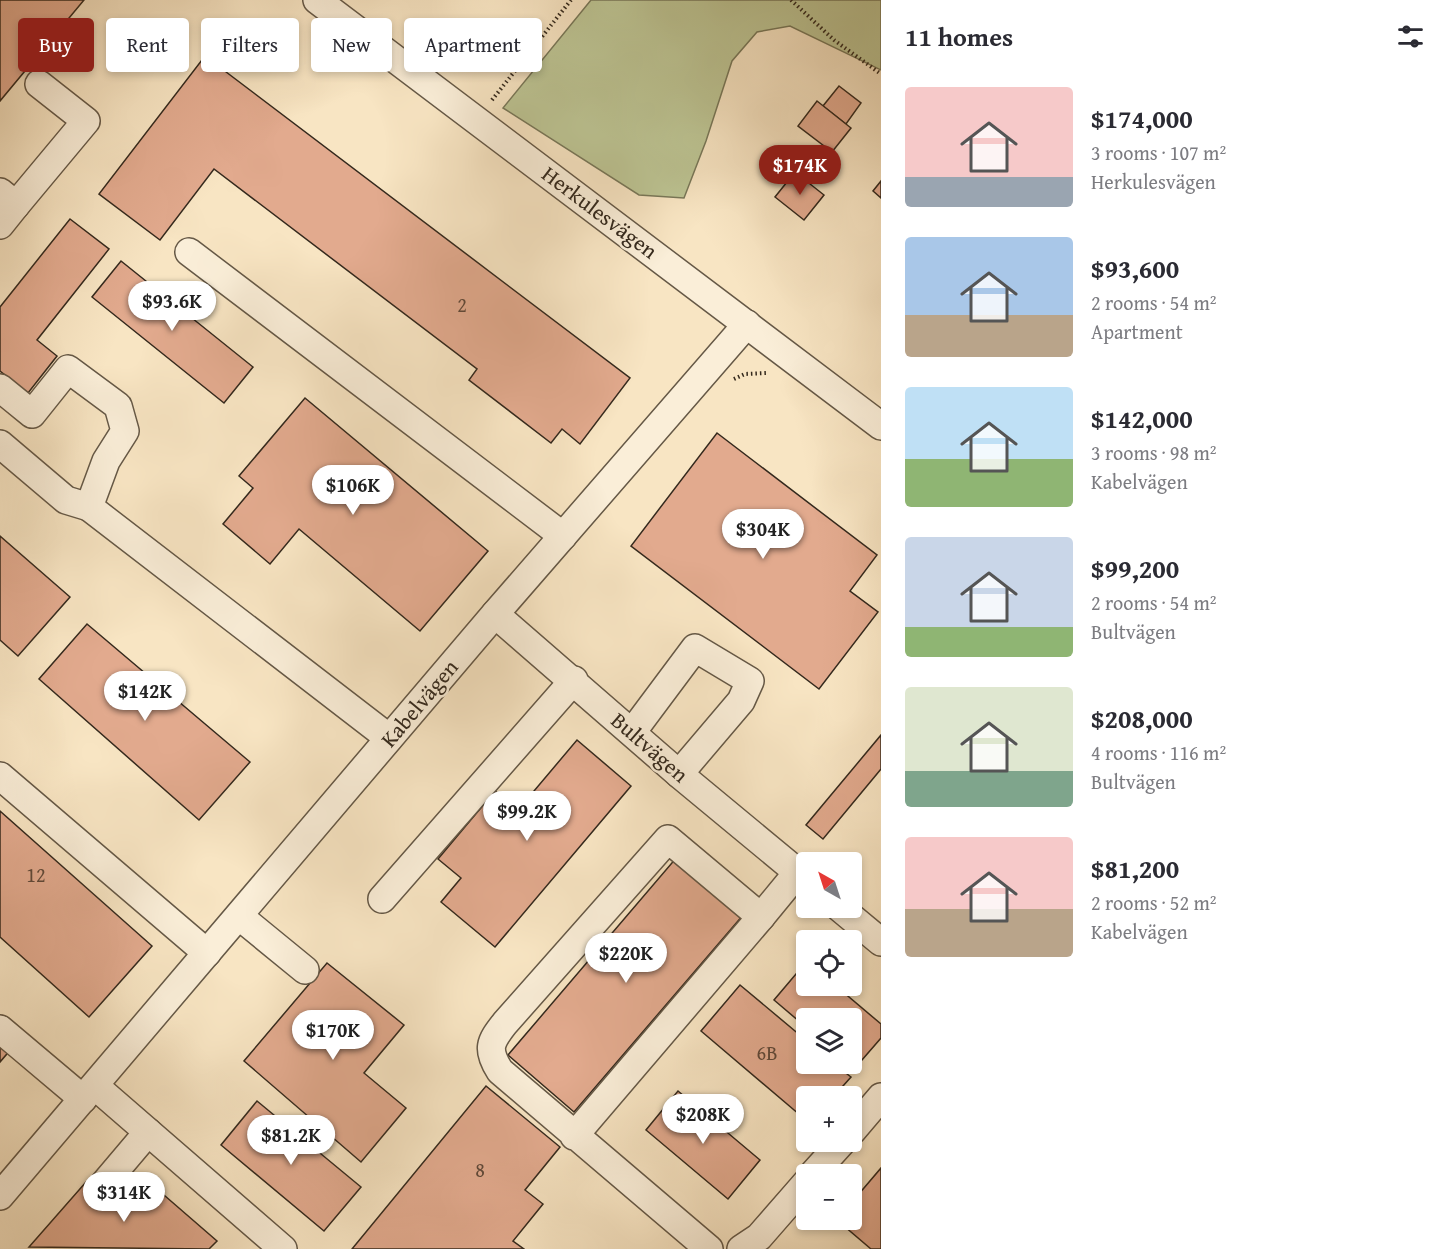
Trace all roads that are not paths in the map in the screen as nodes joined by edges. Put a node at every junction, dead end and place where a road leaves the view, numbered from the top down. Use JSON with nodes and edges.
{"nodes":[{"id":1,"x":317,"y":0,"type":"edge"},
{"id":2,"x":39,"y":84,"type":"dead end"},
{"id":3,"x":5,"y":208,"type":"edge"},
{"id":4,"x":189,"y":252,"type":"dead end"},
{"id":5,"x":747,"y":324,"type":"junction"},
{"id":6,"x":0,"y":388,"type":"edge"},
{"id":7,"x":881,"y":426,"type":"edge"},
{"id":8,"x":0,"y":444,"type":"edge"},
{"id":9,"x":89,"y":507,"type":"junction"},
{"id":10,"x":563,"y":536,"type":"junction"},
{"id":11,"x":495,"y":614,"type":"junction"},
{"id":12,"x":574,"y":680,"type":"junction"},
{"id":13,"x":633,"y":731,"type":"junction"},
{"id":14,"x":389,"y":738,"type":"junction"},
{"id":15,"x":679,"y":774,"type":"junction"},
{"id":16,"x":0,"y":776,"type":"edge"},
{"id":17,"x":796,"y":870,"type":"edge"},
{"id":18,"x":796,"y":883,"type":"edge"},
{"id":19,"x":382,"y":899,"type":"dead end"},
{"id":20,"x":238,"y":916,"type":"junction"},
{"id":21,"x":761,"y":917,"type":"junction"},
{"id":22,"x":852,"y":918,"type":"edge"},
{"id":23,"x":881,"y":942,"type":"edge"},
{"id":24,"x":207,"y":953,"type":"junction"},
{"id":25,"x":305,"y":970,"type":"dead end"},
{"id":26,"x":0,"y":1029,"type":"edge"},
{"id":27,"x":89,"y":1093,"type":"junction"},
{"id":28,"x":881,"y":1098,"type":"edge"},
{"id":29,"x":862,"y":1120,"type":"edge"},
{"id":30,"x":148,"y":1132,"type":"junction"},
{"id":31,"x":574,"y":1136,"type":"junction"},
{"id":32,"x":833,"y":1152,"type":"edge"},
{"id":33,"x":822,"y":1164,"type":"edge"},
{"id":34,"x":104,"y":1184,"type":"dead end"},
{"id":35,"x":796,"y":1195,"type":"edge"},
{"id":36,"x":0,"y":1196,"type":"edge"},
{"id":37,"x":283,"y":1249,"type":"edge"},
{"id":38,"x":709,"y":1249,"type":"edge"},
{"id":39,"x":741,"y":1249,"type":"edge"}],
"edges":[{"from":1,"to":5,"type":"street","name":"Herkulesvägen"},
{"from":2,"to":3,"type":"street"},
{"from":4,"to":10,"type":"street"},
{"from":5,"to":7,"type":"street","name":"Herkulesvägen"},
{"from":5,"to":10,"type":"street","name":"Kabelvägen"},
{"from":6,"to":9,"type":"street"},
{"from":8,"to":9,"type":"street"},
{"from":9,"to":14,"type":"street"},
{"from":10,"to":11,"type":"street","name":"Kabelvägen"},
{"from":11,"to":12,"type":"street","name":"Bultvägen"},
{"from":11,"to":14,"type":"street","name":"Kabelvägen"},
{"from":12,"to":13,"type":"street","name":"Bultvägen"},
{"from":12,"to":19,"type":"street"},
{"from":13,"to":15,"type":"street","name":"Bultvägen"},
{"from":13,"to":15,"type":"street"},
{"from":14,"to":20,"type":"street","name":"Kabelvägen"},
{"from":15,"to":17,"type":"street","name":"Bultvägen"},
{"from":16,"to":24,"type":"street"},
{"from":18,"to":21,"type":"street"},
{"from":20,"to":24,"type":"street","name":"Kabelvägen"},
{"from":20,"to":25,"type":"street"},
{"from":21,"to":31,"type":"street"},
{"from":21,"to":31,"type":"street"},
{"from":22,"to":23,"type":"street"},
{"from":24,"to":27,"type":"street","name":"Kabelvägen"},
{"from":26,"to":27,"type":"street"},
{"from":27,"to":30,"type":"street"},
{"from":27,"to":36,"type":"street","name":"Kabelvägen"},
{"from":28,"to":29,"type":"street"},
{"from":30,"to":34,"type":"street"},
{"from":30,"to":37,"type":"street"},
{"from":31,"to":38,"type":"street"},
{"from":32,"to":33,"type":"street"},
{"from":35,"to":39,"type":"street"}]}
